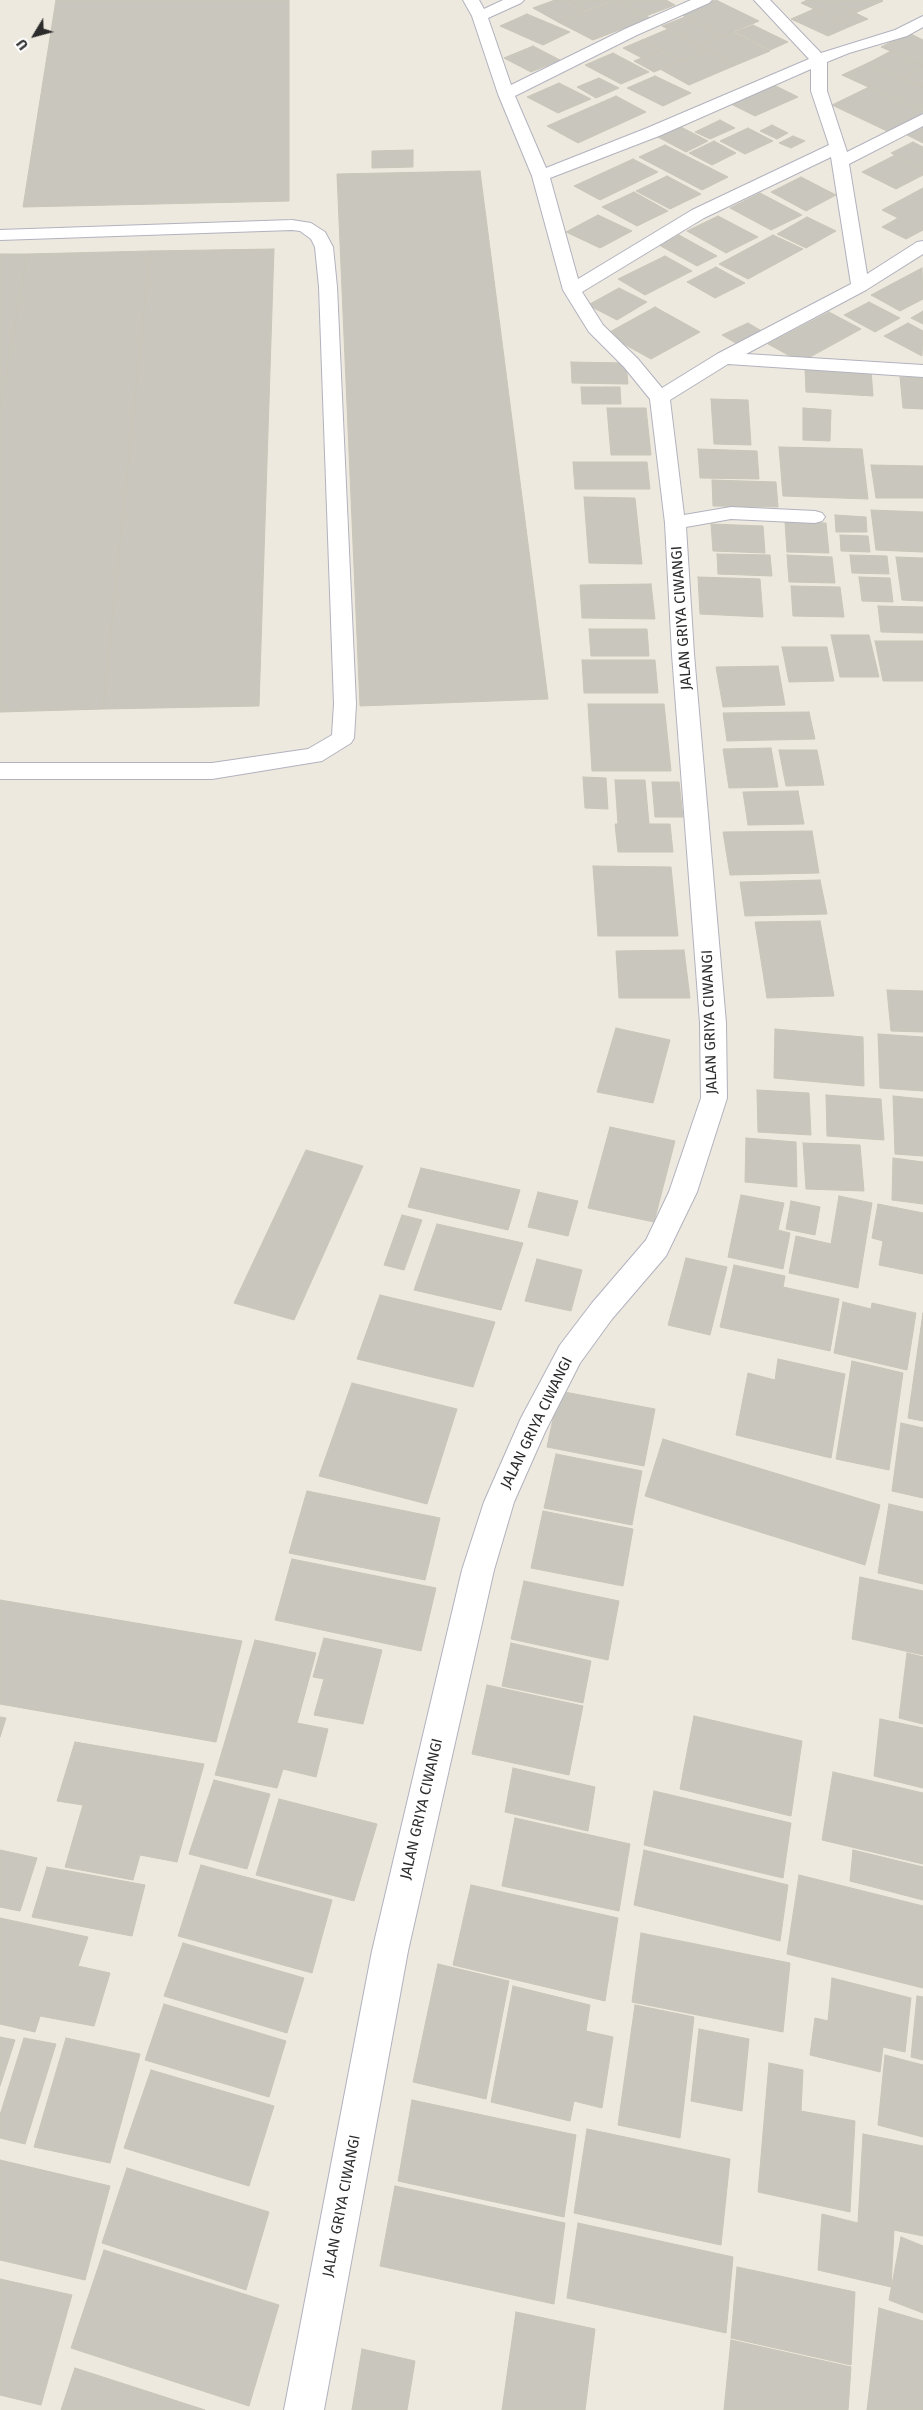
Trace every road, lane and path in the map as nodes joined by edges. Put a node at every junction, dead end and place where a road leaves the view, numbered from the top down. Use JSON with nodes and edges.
{"nodes":[{"id":1,"x":471,"y":0,"type":"edge"},
{"id":2,"x":516,"y":0,"type":"edge"},
{"id":3,"x":704,"y":0,"type":"edge"},
{"id":4,"x":762,"y":0,"type":"edge"},
{"id":5,"x":480,"y":16,"type":"junction"},
{"id":6,"x":923,"y":21,"type":"edge"},
{"id":7,"x":819,"y":60,"type":"junction"},
{"id":8,"x":506,"y":94,"type":"junction"},
{"id":9,"x":923,"y":119,"type":"edge"},
{"id":10,"x":840,"y":154,"type":"junction"},
{"id":11,"x":542,"y":176,"type":"junction"},
{"id":12,"x":0,"y":235,"type":"edge"},
{"id":13,"x":923,"y":246,"type":"edge"},
{"id":14,"x":860,"y":286,"type":"junction"},
{"id":15,"x":572,"y":290,"type":"junction"},
{"id":16,"x":724,"y":358,"type":"junction"},
{"id":17,"x":923,"y":371,"type":"edge"},
{"id":18,"x":660,"y":398,"type":"junction"},
{"id":19,"x":815,"y":517,"type":"dead end"},
{"id":20,"x":676,"y":523,"type":"junction"},
{"id":21,"x":0,"y":772,"type":"edge"},
{"id":22,"x":304,"y":2410,"type":"edge"}],
"edges":[{"from":1,"to":5,"type":"street"},
{"from":2,"to":5,"type":"street"},
{"from":3,"to":8,"type":"street"},
{"from":4,"to":7,"type":"street"},
{"from":5,"to":8,"type":"street"},
{"from":6,"to":7,"type":"street"},
{"from":7,"to":10,"type":"street"},
{"from":7,"to":11,"type":"street"},
{"from":8,"to":11,"type":"street"},
{"from":9,"to":10,"type":"street"},
{"from":10,"to":14,"type":"street"},
{"from":10,"to":15,"type":"street"},
{"from":11,"to":15,"type":"street"},
{"from":12,"to":21,"type":"street"},
{"from":13,"to":14,"type":"street"},
{"from":14,"to":16,"type":"street"},
{"from":15,"to":18,"type":"street"},
{"from":16,"to":17,"type":"street"},
{"from":16,"to":18,"type":"street"},
{"from":18,"to":20,"type":"street","name":"JALAN GRIYA CIWANGI"},
{"from":19,"to":20,"type":"street"},
{"from":20,"to":22,"type":"street","name":"JALAN GRIYA CIWANGI"}]}
